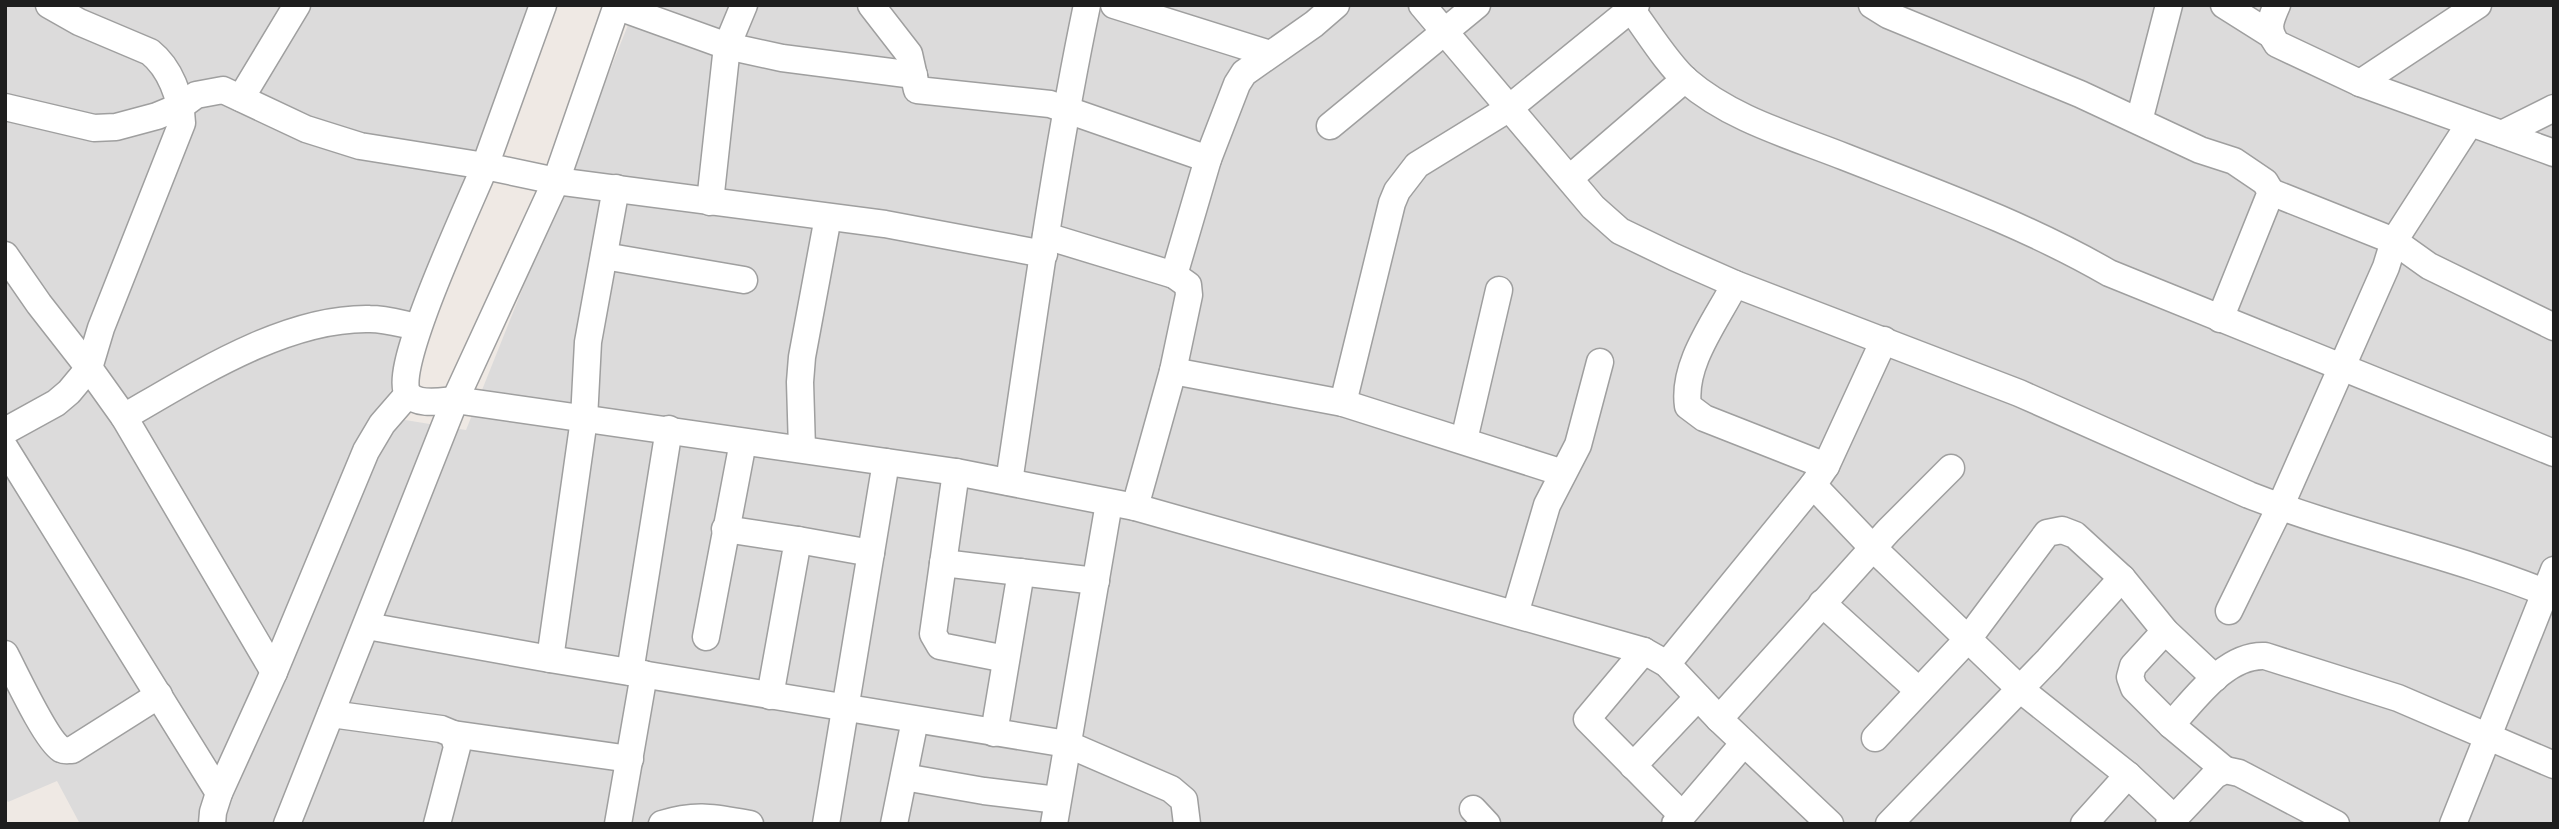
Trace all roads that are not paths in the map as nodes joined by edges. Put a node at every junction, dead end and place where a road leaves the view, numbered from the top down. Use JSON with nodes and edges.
{"nodes":[{"id":1,"x":50,"y":5,"type":"edge"},
{"id":2,"x":297,"y":5,"type":"edge"},
{"id":3,"x":544,"y":5,"type":"edge"},
{"id":4,"x":744,"y":5,"type":"edge"},
{"id":5,"x":871,"y":5,"type":"edge"},
{"id":6,"x":1087,"y":5,"type":"edge"},
{"id":7,"x":1114,"y":5,"type":"edge"},
{"id":8,"x":1336,"y":5,"type":"edge"},
{"id":9,"x":1422,"y":5,"type":"edge"},
{"id":10,"x":1477,"y":5,"type":"edge"},
{"id":11,"x":1872,"y":5,"type":"edge"},
{"id":12,"x":2169,"y":5,"type":"edge"},
{"id":13,"x":2224,"y":5,"type":"edge"},
{"id":14,"x":2277,"y":5,"type":"edge"},
{"id":15,"x":2478,"y":5,"type":"edge"},
{"id":16,"x":617,"y":6,"type":"edge"},
{"id":17,"x":1632,"y":7,"type":"edge"},
{"id":18,"x":1443,"y":34,"type":"junction"},
{"id":19,"x":2270,"y":34,"type":"junction"},
{"id":20,"x":727,"y":46,"type":"junction"},
{"id":21,"x":1270,"y":54,"type":"junction"},
{"id":22,"x":914,"y":75,"type":"junction"},
{"id":23,"x":1685,"y":79,"type":"junction"},
{"id":24,"x":2360,"y":83,"type":"junction"},
{"id":25,"x":241,"y":98,"type":"junction"},
{"id":26,"x":181,"y":106,"type":"junction"},
{"id":27,"x":5,"y":107,"type":"edge"},
{"id":28,"x":2554,"y":108,"type":"edge"},
{"id":29,"x":1508,"y":109,"type":"junction"},
{"id":30,"x":1067,"y":111,"type":"junction"},
{"id":31,"x":2139,"y":121,"type":"junction"},
{"id":32,"x":2470,"y":122,"type":"junction"},
{"id":33,"x":1330,"y":126,"type":"dead end"},
{"id":34,"x":2501,"y":134,"type":"junction"},
{"id":35,"x":2554,"y":153,"type":"edge"},
{"id":36,"x":1208,"y":159,"type":"junction"},
{"id":37,"x":485,"y":166,"type":"junction"},
{"id":38,"x":1570,"y":178,"type":"junction"},
{"id":39,"x":556,"y":181,"type":"junction"},
{"id":40,"x":616,"y":188,"type":"junction"},
{"id":41,"x":2271,"y":192,"type":"junction"},
{"id":42,"x":710,"y":202,"type":"junction"},
{"id":43,"x":828,"y":217,"type":"junction"},
{"id":44,"x":2394,"y":241,"type":"junction"},
{"id":45,"x":1045,"y":245,"type":"junction"},
{"id":46,"x":5,"y":255,"type":"edge"},
{"id":47,"x":604,"y":256,"type":"junction"},
{"id":48,"x":1174,"y":275,"type":"junction"},
{"id":49,"x":744,"y":280,"type":"dead end"},
{"id":50,"x":1735,"y":284,"type":"junction"},
{"id":51,"x":1499,"y":290,"type":"dead end"},
{"id":52,"x":2220,"y":319,"type":"junction"},
{"id":53,"x":418,"y":327,"type":"junction"},
{"id":54,"x":2554,"y":327,"type":"edge"},
{"id":55,"x":1884,"y":340,"type":"junction"},
{"id":56,"x":1600,"y":362,"type":"dead end"},
{"id":57,"x":89,"y":368,"type":"junction"},
{"id":58,"x":2341,"y":368,"type":"junction"},
{"id":59,"x":1173,"y":371,"type":"junction"},
{"id":60,"x":408,"y":394,"type":"junction"},
{"id":61,"x":455,"y":400,"type":"junction"},
{"id":62,"x":1343,"y":403,"type":"junction"},
{"id":63,"x":124,"y":417,"type":"junction"},
{"id":64,"x":584,"y":419,"type":"junction"},
{"id":65,"x":669,"y":429,"type":"junction"},
{"id":66,"x":5,"y":430,"type":"edge"},
{"id":67,"x":1465,"y":440,"type":"junction"},
{"id":68,"x":743,"y":442,"type":"junction"},
{"id":69,"x":5,"y":447,"type":"edge"},
{"id":70,"x":802,"y":449,"type":"junction"},
{"id":71,"x":2554,"y":453,"type":"edge"},
{"id":72,"x":886,"y":462,"type":"junction"},
{"id":73,"x":1951,"y":468,"type":"dead end"},
{"id":74,"x":956,"y":472,"type":"junction"},
{"id":75,"x":1563,"y":473,"type":"junction"},
{"id":76,"x":1819,"y":475,"type":"junction"},
{"id":77,"x":1009,"y":482,"type":"junction"},
{"id":78,"x":1122,"y":505,"type":"junction"},
{"id":79,"x":2280,"y":507,"type":"junction"},
{"id":80,"x":725,"y":529,"type":"junction"},
{"id":81,"x":797,"y":540,"type":"junction"},
{"id":82,"x":1873,"y":548,"type":"junction"},
{"id":83,"x":871,"y":554,"type":"junction"},
{"id":84,"x":943,"y":563,"type":"junction"},
{"id":85,"x":1021,"y":572,"type":"junction"},
{"id":86,"x":2122,"y":578,"type":"junction"},
{"id":87,"x":1096,"y":581,"type":"junction"},
{"id":88,"x":2551,"y":586,"type":"edge"},
{"id":89,"x":1822,"y":603,"type":"junction"},
{"id":90,"x":2229,"y":611,"type":"dead end"},
{"id":91,"x":1515,"y":614,"type":"junction"},
{"id":92,"x":367,"y":626,"type":"junction"},
{"id":93,"x":2165,"y":631,"type":"junction"},
{"id":94,"x":706,"y":637,"type":"dead end"},
{"id":95,"x":1968,"y":639,"type":"junction"},
{"id":96,"x":5,"y":654,"type":"edge"},
{"id":97,"x":1656,"y":657,"type":"junction"},
{"id":98,"x":550,"y":659,"type":"junction"},
{"id":99,"x":1006,"y":659,"type":"junction"},
{"id":100,"x":274,"y":672,"type":"junction"},
{"id":101,"x":637,"y":673,"type":"junction"},
{"id":102,"x":2215,"y":678,"type":"junction"},
{"id":103,"x":2020,"y":689,"type":"junction"},
{"id":104,"x":1919,"y":691,"type":"junction"},
{"id":105,"x":159,"y":695,"type":"junction"},
{"id":106,"x":770,"y":696,"type":"junction"},
{"id":107,"x":1698,"y":697,"type":"junction"},
{"id":108,"x":845,"y":709,"type":"junction"},
{"id":109,"x":331,"y":714,"type":"junction"},
{"id":110,"x":1718,"y":719,"type":"junction"},
{"id":111,"x":915,"y":720,"type":"junction"},
{"id":112,"x":2171,"y":725,"type":"junction"},
{"id":113,"x":994,"y":733,"type":"junction"},
{"id":114,"x":453,"y":734,"type":"junction"},
{"id":115,"x":2488,"y":737,"type":"junction"},
{"id":116,"x":1875,"y":738,"type":"dead end"},
{"id":117,"x":1744,"y":743,"type":"junction"},
{"id":118,"x":1067,"y":744,"type":"junction"},
{"id":119,"x":630,"y":759,"type":"junction"},
{"id":120,"x":2554,"y":765,"type":"edge"},
{"id":121,"x":1633,"y":766,"type":"junction"},
{"id":122,"x":2225,"y":771,"type":"junction"},
{"id":123,"x":2128,"y":775,"type":"junction"},
{"id":124,"x":904,"y":777,"type":"junction"},
{"id":125,"x":219,"y":793,"type":"junction"},
{"id":126,"x":1056,"y":812,"type":"edge"},
{"id":127,"x":1678,"y":819,"type":"edge"},
{"id":128,"x":2171,"y":821,"type":"edge"},
{"id":129,"x":746,"y":823,"type":"edge"},
{"id":130,"x":212,"y":824,"type":"edge"},
{"id":131,"x":287,"y":824,"type":"edge"},
{"id":132,"x":437,"y":824,"type":"edge"},
{"id":133,"x":618,"y":824,"type":"edge"},
{"id":134,"x":662,"y":824,"type":"edge"},
{"id":135,"x":826,"y":824,"type":"edge"},
{"id":136,"x":894,"y":824,"type":"edge"},
{"id":137,"x":1187,"y":824,"type":"edge"},
{"id":138,"x":1830,"y":824,"type":"edge"},
{"id":139,"x":1889,"y":824,"type":"edge"},
{"id":140,"x":2084,"y":824,"type":"edge"},
{"id":141,"x":2336,"y":824,"type":"edge"},
{"id":142,"x":2454,"y":824,"type":"edge"}],
"edges":[{"from":1,"to":26,"type":"street"},
{"from":2,"to":25,"type":"street"},
{"from":3,"to":37,"type":"street"},
{"from":4,"to":20,"type":"street"},
{"from":5,"to":22,"type":"street"},
{"from":6,"to":30,"type":"street"},
{"from":7,"to":21,"type":"street"},
{"from":8,"to":21,"type":"street"},
{"from":9,"to":18,"type":"street"},
{"from":10,"to":18,"type":"street"},
{"from":11,"to":31,"type":"street"},
{"from":12,"to":31,"type":"street"},
{"from":13,"to":19,"type":"street"},
{"from":14,"to":19,"type":"street"},
{"from":15,"to":24,"type":"street"},
{"from":16,"to":20,"type":"street"},
{"from":16,"to":39,"type":"street"},
{"from":17,"to":23,"type":"street"},
{"from":17,"to":29,"type":"street"},
{"from":18,"to":29,"type":"street"},
{"from":18,"to":33,"type":"street"},
{"from":19,"to":24,"type":"street"},
{"from":20,"to":22,"type":"street"},
{"from":20,"to":42,"type":"street"},
{"from":21,"to":36,"type":"street"},
{"from":22,"to":30,"type":"street"},
{"from":23,"to":38,"type":"street"},
{"from":23,"to":52,"type":"street"},
{"from":24,"to":32,"type":"street"},
{"from":25,"to":26,"type":"street"},
{"from":25,"to":37,"type":"street"},
{"from":26,"to":27,"type":"street"},
{"from":26,"to":57,"type":"street"},
{"from":28,"to":34,"type":"street"},
{"from":29,"to":38,"type":"street"},
{"from":29,"to":62,"type":"street"},
{"from":30,"to":36,"type":"street"},
{"from":30,"to":45,"type":"street"},
{"from":31,"to":41,"type":"street"},
{"from":32,"to":34,"type":"street"},
{"from":32,"to":44,"type":"street"},
{"from":34,"to":35,"type":"street"},
{"from":36,"to":48,"type":"street"},
{"from":37,"to":39,"type":"street"},
{"from":37,"to":53,"type":"street"},
{"from":38,"to":50,"type":"street"},
{"from":39,"to":40,"type":"street"},
{"from":39,"to":61,"type":"street"},
{"from":40,"to":42,"type":"street"},
{"from":40,"to":47,"type":"street"},
{"from":41,"to":44,"type":"street"},
{"from":41,"to":52,"type":"street"},
{"from":42,"to":43,"type":"street"},
{"from":43,"to":45,"type":"street"},
{"from":43,"to":70,"type":"street"},
{"from":44,"to":54,"type":"street"},
{"from":44,"to":58,"type":"street"},
{"from":45,"to":48,"type":"street"},
{"from":45,"to":77,"type":"street"},
{"from":46,"to":57,"type":"street"},
{"from":47,"to":49,"type":"street"},
{"from":47,"to":64,"type":"street"},
{"from":48,"to":59,"type":"street"},
{"from":50,"to":55,"type":"street"},
{"from":50,"to":76,"type":"street"},
{"from":51,"to":67,"type":"street"},
{"from":52,"to":58,"type":"street"},
{"from":53,"to":60,"type":"street"},
{"from":53,"to":63,"type":"street"},
{"from":55,"to":76,"type":"street"},
{"from":55,"to":79,"type":"street"},
{"from":56,"to":75,"type":"street"},
{"from":57,"to":63,"type":"street"},
{"from":57,"to":66,"type":"street"},
{"from":58,"to":71,"type":"street"},
{"from":58,"to":79,"type":"street"},
{"from":59,"to":62,"type":"street"},
{"from":59,"to":78,"type":"street"},
{"from":60,"to":61,"type":"street"},
{"from":60,"to":100,"type":"street"},
{"from":61,"to":64,"type":"street"},
{"from":61,"to":92,"type":"street"},
{"from":62,"to":67,"type":"street"},
{"from":63,"to":100,"type":"street"},
{"from":64,"to":65,"type":"street"},
{"from":64,"to":98,"type":"street"},
{"from":65,"to":68,"type":"street"},
{"from":65,"to":101,"type":"street"},
{"from":67,"to":75,"type":"street"},
{"from":68,"to":70,"type":"street"},
{"from":68,"to":80,"type":"street"},
{"from":69,"to":105,"type":"street"},
{"from":70,"to":72,"type":"street"},
{"from":72,"to":74,"type":"street"},
{"from":72,"to":83,"type":"street"},
{"from":73,"to":82,"type":"street"},
{"from":74,"to":77,"type":"street"},
{"from":74,"to":84,"type":"street"},
{"from":75,"to":91,"type":"street"},
{"from":76,"to":82,"type":"street"},
{"from":76,"to":97,"type":"street"},
{"from":77,"to":78,"type":"street"},
{"from":78,"to":87,"type":"street"},
{"from":78,"to":91,"type":"street"},
{"from":79,"to":88,"type":"street"},
{"from":79,"to":90,"type":"street"},
{"from":80,"to":81,"type":"street"},
{"from":80,"to":94,"type":"street"},
{"from":81,"to":83,"type":"street"},
{"from":81,"to":106,"type":"street"},
{"from":82,"to":89,"type":"street"},
{"from":82,"to":95,"type":"street"},
{"from":83,"to":108,"type":"street"},
{"from":84,"to":85,"type":"street"},
{"from":84,"to":99,"type":"street"},
{"from":85,"to":87,"type":"street"},
{"from":85,"to":99,"type":"street"},
{"from":86,"to":93,"type":"street"},
{"from":86,"to":95,"type":"street"},
{"from":86,"to":103,"type":"street"},
{"from":87,"to":118,"type":"street"},
{"from":88,"to":115,"type":"street"},
{"from":89,"to":104,"type":"street"},
{"from":89,"to":110,"type":"street"},
{"from":91,"to":97,"type":"street"},
{"from":92,"to":98,"type":"street"},
{"from":92,"to":109,"type":"street"},
{"from":93,"to":102,"type":"street"},
{"from":93,"to":112,"type":"street"},
{"from":95,"to":103,"type":"street"},
{"from":95,"to":104,"type":"street"},
{"from":96,"to":105,"type":"street"},
{"from":97,"to":107,"type":"street"},
{"from":97,"to":121,"type":"street"},
{"from":98,"to":101,"type":"street"},
{"from":99,"to":113,"type":"street"},
{"from":100,"to":125,"type":"street"},
{"from":101,"to":106,"type":"street"},
{"from":101,"to":119,"type":"street"},
{"from":102,"to":112,"type":"street"},
{"from":102,"to":115,"type":"street"},
{"from":103,"to":123,"type":"street"},
{"from":103,"to":139,"type":"street"},
{"from":104,"to":116,"type":"street"},
{"from":105,"to":125,"type":"street"},
{"from":106,"to":108,"type":"street"},
{"from":107,"to":110,"type":"street"},
{"from":107,"to":121,"type":"street"},
{"from":108,"to":111,"type":"street"},
{"from":108,"to":135,"type":"street"},
{"from":109,"to":114,"type":"street"},
{"from":109,"to":131,"type":"street"},
{"from":110,"to":117,"type":"street"},
{"from":111,"to":113,"type":"street"},
{"from":111,"to":124,"type":"street"},
{"from":112,"to":122,"type":"street"},
{"from":113,"to":118,"type":"street"},
{"from":114,"to":119,"type":"street"},
{"from":114,"to":132,"type":"street"},
{"from":115,"to":120,"type":"street"},
{"from":115,"to":142,"type":"street"},
{"from":117,"to":127,"type":"street"},
{"from":117,"to":138,"type":"street"},
{"from":118,"to":126,"type":"street"},
{"from":118,"to":137,"type":"street"},
{"from":119,"to":133,"type":"street"},
{"from":121,"to":127,"type":"street"},
{"from":122,"to":128,"type":"street"},
{"from":122,"to":141,"type":"street"},
{"from":123,"to":128,"type":"street"},
{"from":123,"to":140,"type":"street"},
{"from":124,"to":126,"type":"street"},
{"from":124,"to":136,"type":"street"},
{"from":125,"to":130,"type":"street"},
{"from":129,"to":134,"type":"street"}]}
